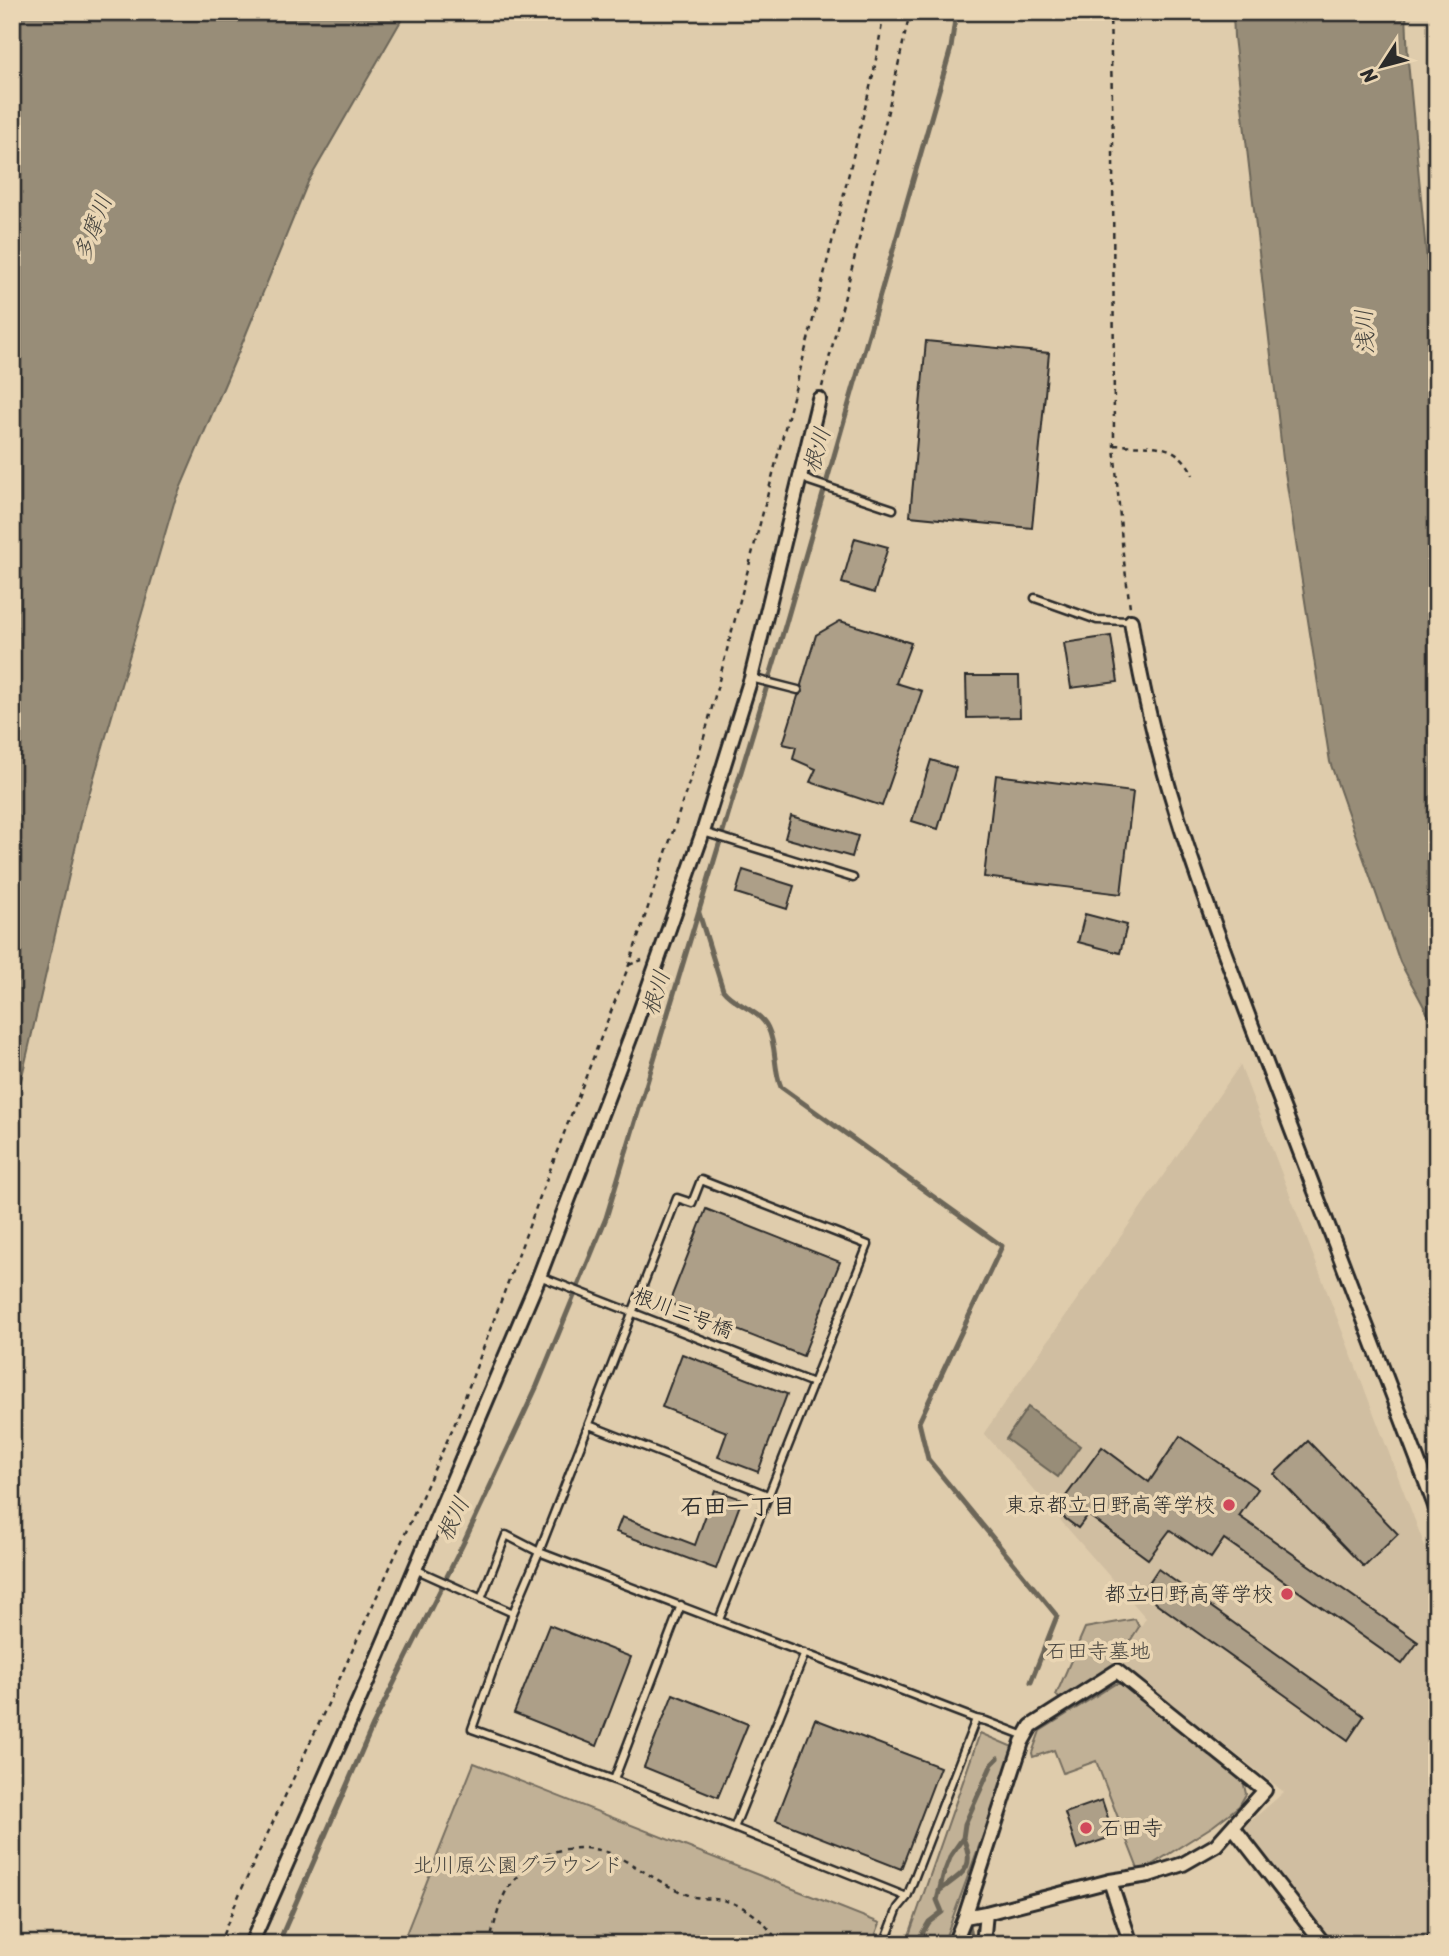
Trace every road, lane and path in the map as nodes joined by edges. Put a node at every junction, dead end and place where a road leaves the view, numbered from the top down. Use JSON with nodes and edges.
{"nodes":[{"id":1,"x":884,"y":12,"type":"edge"},
{"id":2,"x":909,"y":12,"type":"edge"},
{"id":3,"x":1110,"y":12,"type":"edge"},
{"id":4,"x":819,"y":399,"type":"joint"},
{"id":5,"x":1114,"y":445,"type":"junction"},
{"id":6,"x":1193,"y":475,"type":"dead end"},
{"id":7,"x":801,"y":476,"type":"junction"},
{"id":8,"x":893,"y":509,"type":"dead end"},
{"id":9,"x":1035,"y":598,"type":"dead end"},
{"id":10,"x":1132,"y":621,"type":"junction"},
{"id":11,"x":755,"y":678,"type":"junction"},
{"id":12,"x":798,"y":690,"type":"dead end"},
{"id":13,"x":709,"y":834,"type":"junction"},
{"id":14,"x":853,"y":878,"type":"dead end"},
{"id":15,"x":539,"y":1276,"type":"junction"},
{"id":16,"x":633,"y":1312,"type":"junction"},
{"id":17,"x":813,"y":1383,"type":"junction"},
{"id":18,"x":589,"y":1425,"type":"junction"},
{"id":19,"x":768,"y":1495,"type":"junction"},
{"id":20,"x":1437,"y":1511,"type":"edge"},
{"id":21,"x":540,"y":1552,"type":"junction"},
{"id":22,"x":415,"y":1569,"type":"junction"},
{"id":23,"x":481,"y":1599,"type":"junction"},
{"id":24,"x":681,"y":1605,"type":"junction"},
{"id":25,"x":513,"y":1612,"type":"junction"},
{"id":26,"x":719,"y":1620,"type":"junction"},
{"id":27,"x":805,"y":1653,"type":"junction"},
{"id":28,"x":976,"y":1719,"type":"junction"},
{"id":29,"x":1025,"y":1736,"type":"junction"},
{"id":30,"x":614,"y":1780,"type":"junction"},
{"id":31,"x":1233,"y":1827,"type":"junction"},
{"id":32,"x":734,"y":1828,"type":"junction"},
{"id":33,"x":1110,"y":1881,"type":"junction"},
{"id":34,"x":907,"y":1897,"type":"junction"},
{"id":35,"x":986,"y":1913,"type":"junction"},
{"id":36,"x":965,"y":1917,"type":"junction"},
{"id":37,"x":1437,"y":1941,"type":"edge"},
{"id":38,"x":219,"y":1944,"type":"edge"},
{"id":39,"x":251,"y":1944,"type":"edge"},
{"id":40,"x":489,"y":1944,"type":"edge"},
{"id":41,"x":780,"y":1944,"type":"edge"},
{"id":42,"x":884,"y":1944,"type":"edge"},
{"id":43,"x":954,"y":1944,"type":"edge"},
{"id":44,"x":983,"y":1944,"type":"edge"},
{"id":45,"x":1131,"y":1944,"type":"edge"},
{"id":46,"x":1324,"y":1944,"type":"edge"},
{"id":47,"x":1431,"y":1944,"type":"edge"}],
"edges":[{"from":1,"to":38,"type":"path"},
{"from":2,"to":4,"type":"path"},
{"from":3,"to":5,"type":"path"},
{"from":4,"to":7,"type":"street"},
{"from":5,"to":6,"type":"path"},
{"from":5,"to":10,"type":"path"},
{"from":7,"to":8,"type":"lane"},
{"from":7,"to":11,"type":"street"},
{"from":9,"to":10,"type":"lane"},
{"from":10,"to":20,"type":"street"},
{"from":11,"to":12,"type":"lane"},
{"from":11,"to":13,"type":"street"},
{"from":13,"to":14,"type":"lane"},
{"from":13,"to":15,"type":"street"},
{"from":15,"to":16,"type":"lane","name":"根川三号橋"},
{"from":15,"to":22,"type":"street"},
{"from":16,"to":17,"type":"lane","name":"根川三号橋"},
{"from":16,"to":17,"type":"lane"},
{"from":16,"to":18,"type":"lane"},
{"from":17,"to":19,"type":"lane"},
{"from":18,"to":19,"type":"lane"},
{"from":18,"to":21,"type":"lane"},
{"from":19,"to":26,"type":"lane"},
{"from":21,"to":23,"type":"lane"},
{"from":21,"to":24,"type":"lane"},
{"from":21,"to":25,"type":"lane"},
{"from":22,"to":23,"type":"lane"},
{"from":22,"to":39,"type":"street"},
{"from":23,"to":25,"type":"lane"},
{"from":24,"to":26,"type":"lane"},
{"from":24,"to":30,"type":"lane"},
{"from":25,"to":30,"type":"lane"},
{"from":26,"to":27,"type":"lane"},
{"from":27,"to":28,"type":"lane"},
{"from":27,"to":32,"type":"lane"},
{"from":28,"to":29,"type":"lane"},
{"from":28,"to":34,"type":"lane"},
{"from":29,"to":31,"type":"street"},
{"from":29,"to":36,"type":"street"},
{"from":30,"to":32,"type":"lane"},
{"from":31,"to":33,"type":"street"},
{"from":31,"to":46,"type":"street"},
{"from":32,"to":34,"type":"lane"},
{"from":33,"to":35,"type":"street"},
{"from":33,"to":45,"type":"street"},
{"from":34,"to":42,"type":"lane"},
{"from":35,"to":36,"type":"street"},
{"from":35,"to":44,"type":"street"},
{"from":36,"to":43,"type":"street"},
{"from":37,"to":47,"type":"street"},
{"from":40,"to":41,"type":"path"}]}
